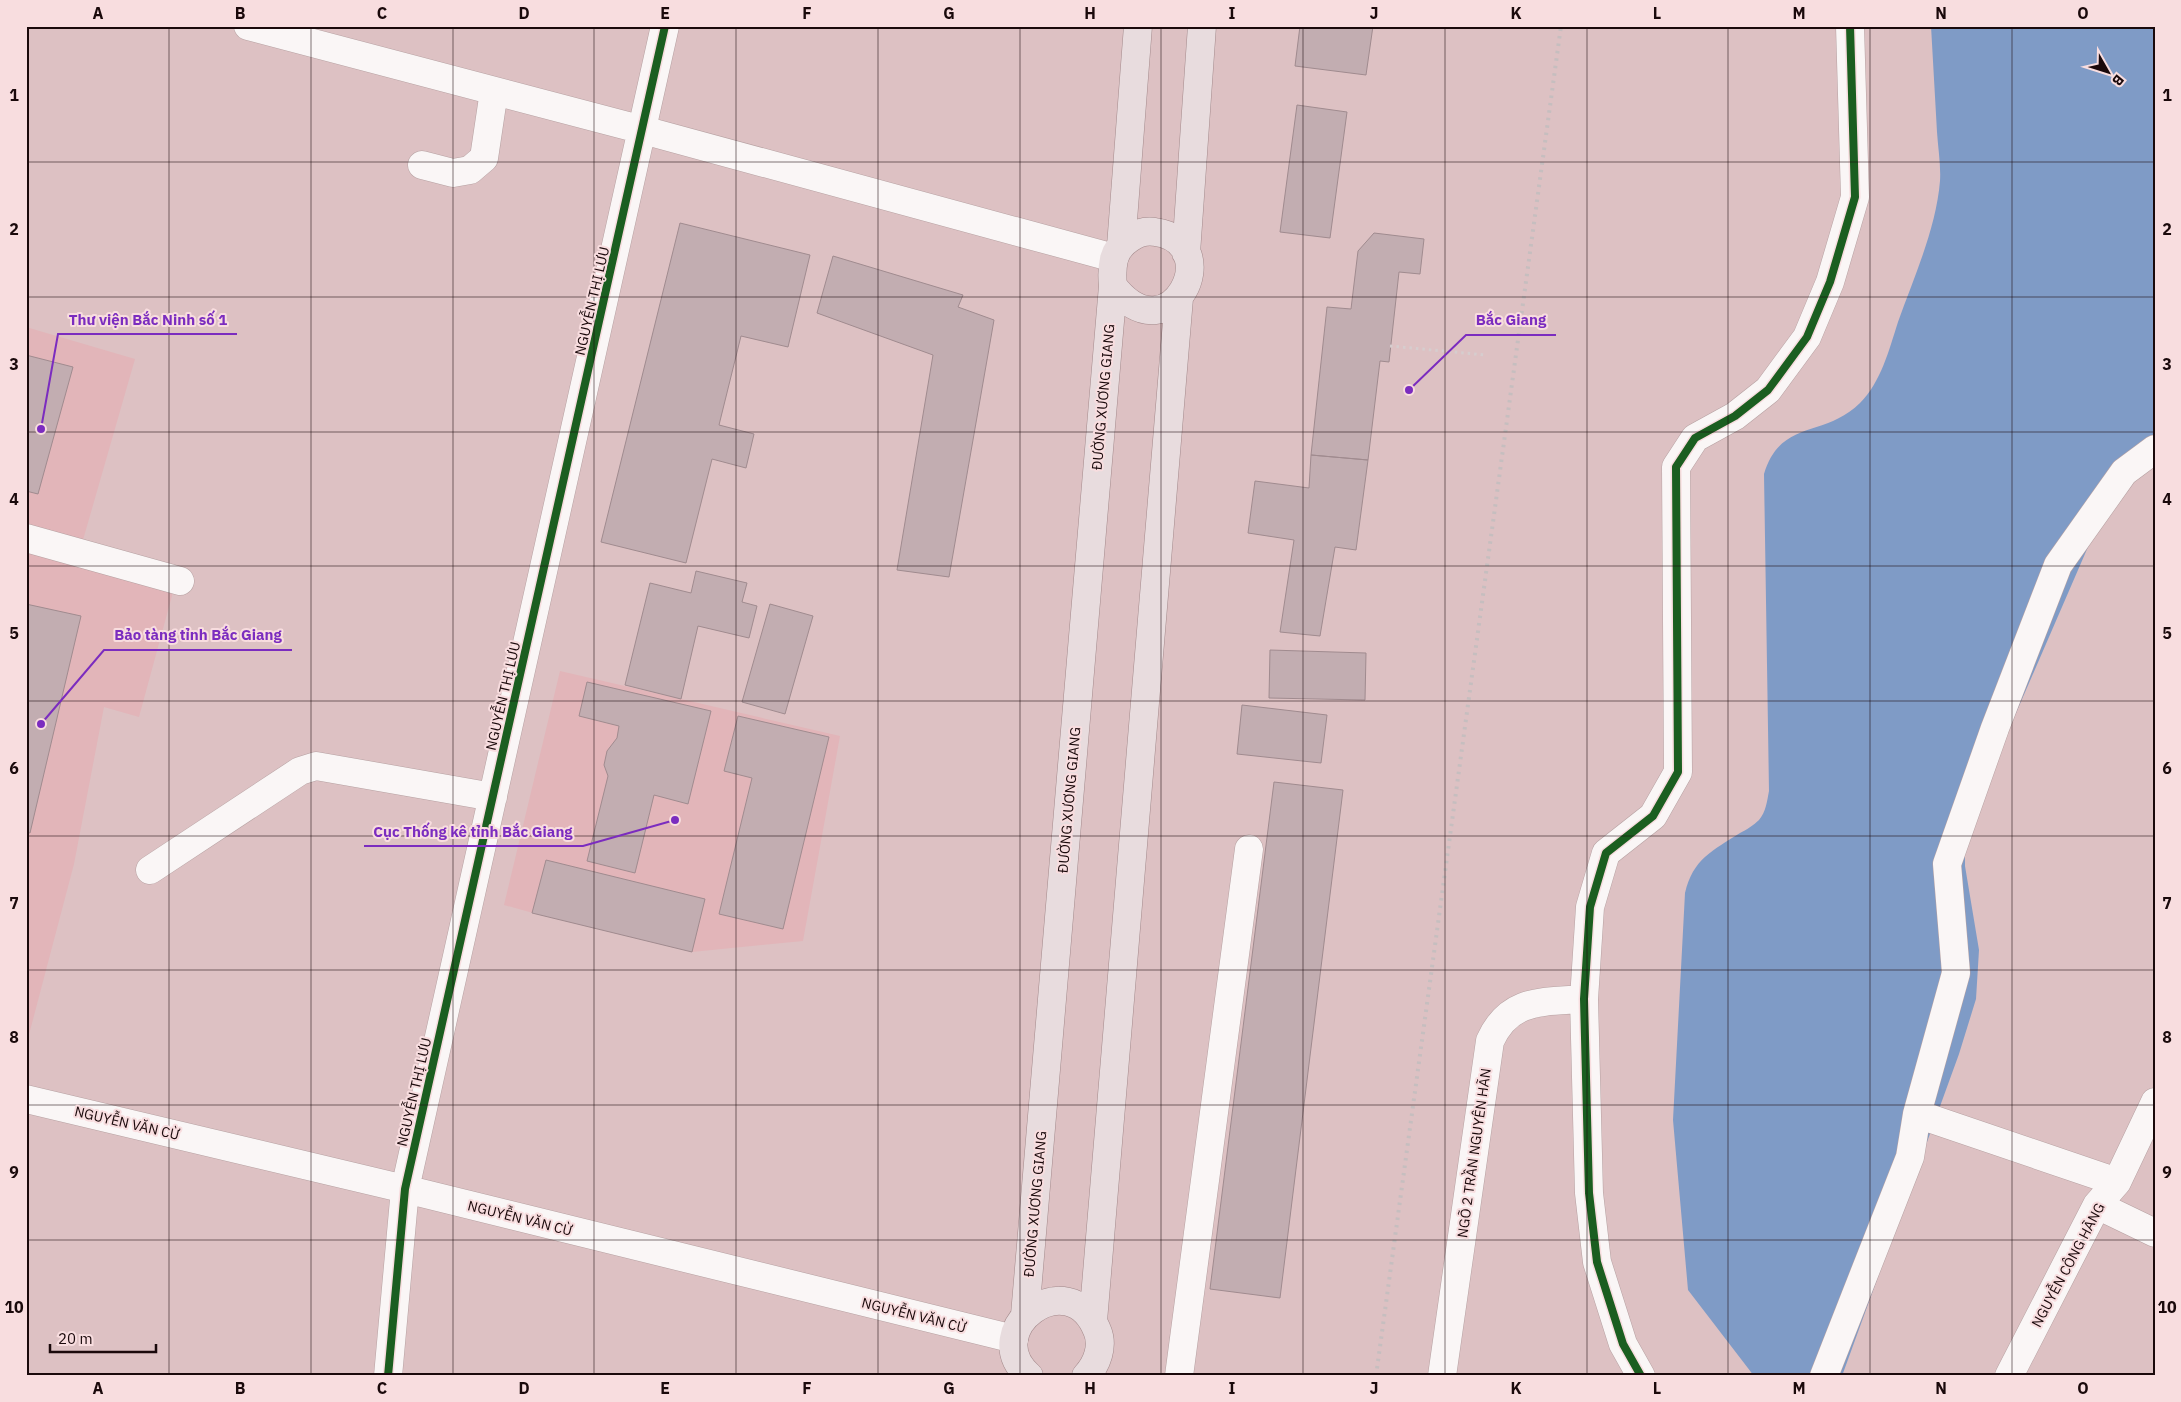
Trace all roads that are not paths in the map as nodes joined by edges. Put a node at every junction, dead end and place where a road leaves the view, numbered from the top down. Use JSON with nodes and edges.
{"nodes":[{"id":1,"x":248,"y":26,"type":"edge"},
{"id":2,"x":665,"y":26,"type":"edge"},
{"id":3,"x":1138,"y":26,"type":"edge"},
{"id":4,"x":1202,"y":26,"type":"edge"},
{"id":5,"x":1850,"y":26,"type":"edge"},
{"id":6,"x":494,"y":91,"type":"junction"},
{"id":7,"x":643,"y":130,"type":"junction"},
{"id":8,"x":422,"y":165,"type":"dead end"},
{"id":9,"x":1118,"y":252,"type":"junction"},
{"id":10,"x":1186,"y":253,"type":"junction"},
{"id":11,"x":1113,"y":286,"type":"junction"},
{"id":12,"x":1179,"y":298,"type":"junction"},
{"id":13,"x":2155,"y":449,"type":"edge"},
{"id":14,"x":26,"y":538,"type":"edge"},
{"id":15,"x":180,"y":581,"type":"dead end"},
{"id":16,"x":493,"y":797,"type":"junction"},
{"id":17,"x":1249,"y":849,"type":"dead end"},
{"id":18,"x":150,"y":870,"type":"dead end"},
{"id":19,"x":1584,"y":999,"type":"junction"},
{"id":20,"x":26,"y":1099,"type":"edge"},
{"id":21,"x":2155,"y":1102,"type":"edge"},
{"id":22,"x":1917,"y":1114,"type":"junction"},
{"id":23,"x":2116,"y":1182,"type":"junction"},
{"id":24,"x":405,"y":1190,"type":"junction"},
{"id":25,"x":2097,"y":1205,"type":"junction"},
{"id":26,"x":2155,"y":1233,"type":"edge"},
{"id":27,"x":1026,"y":1315,"type":"junction"},
{"id":28,"x":1094,"y":1321,"type":"junction"},
{"id":29,"x":1018,"y":1362,"type":"edge"},
{"id":30,"x":1086,"y":1375,"type":"edge"},
{"id":31,"x":388,"y":1376,"type":"edge"},
{"id":32,"x":1179,"y":1376,"type":"edge"},
{"id":33,"x":1442,"y":1376,"type":"edge"},
{"id":34,"x":1641,"y":1376,"type":"edge"},
{"id":35,"x":1824,"y":1376,"type":"edge"},
{"id":36,"x":2009,"y":1376,"type":"edge"}],
"edges":[{"from":1,"to":6,"type":"street"},
{"from":2,"to":7,"type":"street","name":"NGUYỄN THỊ LƯU"},
{"from":3,"to":9,"type":"main road"},
{"from":4,"to":10,"type":"main road"},
{"from":5,"to":19,"type":"street"},
{"from":6,"to":7,"type":"street"},
{"from":6,"to":8,"type":"street"},
{"from":7,"to":9,"type":"street"},
{"from":7,"to":16,"type":"street","name":"NGUYỄN THỊ LƯU"},
{"from":9,"to":10,"type":"main road"},
{"from":9,"to":11,"type":"main road"},
{"from":10,"to":12,"type":"main road"},
{"from":11,"to":12,"type":"main road"},
{"from":11,"to":27,"type":"main road","name":"ĐƯỜNG XƯƠNG GIANG"},
{"from":12,"to":28,"type":"main road"},
{"from":13,"to":22,"type":"street"},
{"from":14,"to":15,"type":"street"},
{"from":16,"to":18,"type":"street"},
{"from":16,"to":24,"type":"street","name":"NGUYỄN THỊ LƯU"},
{"from":17,"to":32,"type":"street"},
{"from":19,"to":33,"type":"street","name":"NGÕ 2 TRẦN NGUYÊN HÃN"},
{"from":19,"to":34,"type":"street"},
{"from":20,"to":24,"type":"street","name":"NGUYỄN VĂN CỪ"},
{"from":21,"to":23,"type":"street","name":"NGUYỄN CÔNG HÃNG"},
{"from":22,"to":23,"type":"street"},
{"from":22,"to":35,"type":"street"},
{"from":23,"to":25,"type":"street","name":"NGUYỄN CÔNG HÃNG"},
{"from":24,"to":29,"type":"street","name":"NGUYỄN VĂN CỪ"},
{"from":24,"to":31,"type":"street","name":"NGUYỄN THỊ LƯU"},
{"from":25,"to":26,"type":"street"},
{"from":25,"to":36,"type":"street","name":"NGUYỄN CÔNG HÃNG"},
{"from":27,"to":28,"type":"main road"},
{"from":27,"to":29,"type":"main road"},
{"from":28,"to":30,"type":"main road"}]}
